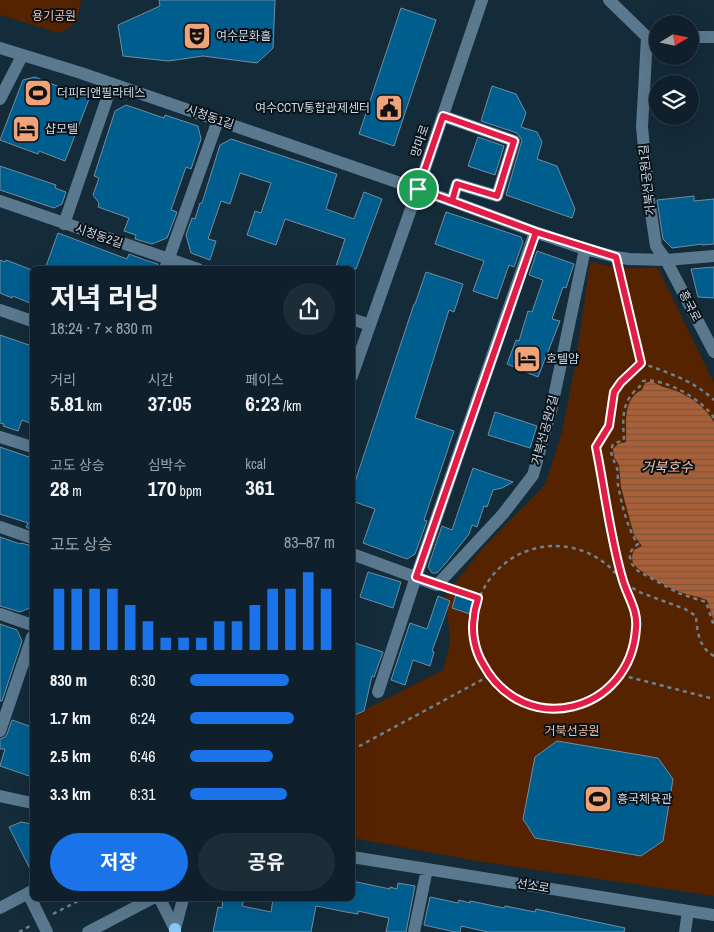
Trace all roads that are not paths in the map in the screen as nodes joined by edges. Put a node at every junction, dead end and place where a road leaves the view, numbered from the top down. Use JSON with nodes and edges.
{"nodes":[{"id":1,"x":482,"y":0,"type":"edge"},
{"id":2,"x":609,"y":0,"type":"edge"},
{"id":3,"x":649,"y":34,"type":"edge"},
{"id":4,"x":699,"y":37,"type":"edge"},
{"id":5,"x":714,"y":37,"type":"edge"},
{"id":6,"x":0,"y":48,"type":"edge"},
{"id":7,"x":22,"y":56,"type":"junction"},
{"id":8,"x":649,"y":64,"type":"edge"},
{"id":9,"x":112,"y":84,"type":"junction"},
{"id":10,"x":0,"y":99,"type":"edge"},
{"id":11,"x":443,"y":116,"type":"junction"},
{"id":12,"x":218,"y":120,"type":"junction"},
{"id":13,"x":418,"y":189,"type":"junction"},
{"id":14,"x":0,"y":201,"type":"edge"},
{"id":15,"x":452,"y":201,"type":"junction"},
{"id":16,"x":64,"y":224,"type":"junction"},
{"id":17,"x":536,"y":232,"type":"junction"},
{"id":18,"x":585,"y":249,"type":"junction"},
{"id":19,"x":714,"y":256,"type":"edge"},
{"id":20,"x":666,"y":260,"type":"junction"},
{"id":21,"x":167,"y":264,"type":"edge"},
{"id":22,"x":179,"y":266,"type":"edge"},
{"id":23,"x":0,"y":310,"type":"edge"},
{"id":24,"x":30,"y":320,"type":"edge"},
{"id":25,"x":355,"y":321,"type":"edge"},
{"id":26,"x":370,"y":325,"type":"junction"},
{"id":27,"x":714,"y":352,"type":"edge"},
{"id":28,"x":355,"y":368,"type":"edge"},
{"id":29,"x":0,"y":437,"type":"edge"},
{"id":30,"x":30,"y":447,"type":"edge"},
{"id":31,"x":0,"y":527,"type":"edge"},
{"id":32,"x":30,"y":537,"type":"edge"},
{"id":33,"x":355,"y":555,"type":"edge"},
{"id":34,"x":416,"y":577,"type":"junction"},
{"id":35,"x":0,"y":614,"type":"edge"},
{"id":36,"x":30,"y":624,"type":"edge"},
{"id":37,"x":30,"y":643,"type":"edge"},
{"id":38,"x":378,"y":692,"type":"dead end"},
{"id":39,"x":0,"y":731,"type":"edge"},
{"id":40,"x":0,"y":796,"type":"edge"},
{"id":41,"x":30,"y":802,"type":"edge"},
{"id":42,"x":355,"y":857,"type":"edge"},
{"id":43,"x":427,"y":869,"type":"junction"},
{"id":44,"x":30,"y":892,"type":"edge"},
{"id":45,"x":34,"y":901,"type":"edge"},
{"id":46,"x":148,"y":901,"type":"edge"},
{"id":47,"x":161,"y":901,"type":"edge"},
{"id":48,"x":182,"y":901,"type":"edge"},
{"id":49,"x":0,"y":908,"type":"edge"},
{"id":50,"x":688,"y":911,"type":"junction"},
{"id":51,"x":714,"y":915,"type":"edge"},
{"id":52,"x":175,"y":930,"type":"edge"},
{"id":53,"x":47,"y":932,"type":"edge"},
{"id":54,"x":88,"y":932,"type":"edge"},
{"id":55,"x":414,"y":932,"type":"edge"},
{"id":56,"x":685,"y":932,"type":"edge"}],
"edges":[{"from":1,"to":11,"type":"street","name":"망마로"},
{"from":2,"to":3,"type":"street"},
{"from":4,"to":5,"type":"street"},
{"from":6,"to":7,"type":"street","name":"시청동1길"},
{"from":7,"to":9,"type":"street","name":"시청동1길"},
{"from":7,"to":10,"type":"street"},
{"from":8,"to":20,"type":"street","name":"거북선공원1길"},
{"from":9,"to":12,"type":"street","name":"시청동1길"},
{"from":9,"to":16,"type":"street"},
{"from":11,"to":13,"type":"street","name":"망마로"},
{"from":11,"to":15,"type":"street"},
{"from":12,"to":13,"type":"street","name":"시청동1길"},
{"from":12,"to":21,"type":"street"},
{"from":13,"to":15,"type":"street"},
{"from":13,"to":26,"type":"street","name":"망마로"},
{"from":14,"to":16,"type":"street","name":"시청동2길"},
{"from":15,"to":17,"type":"street"},
{"from":16,"to":21,"type":"street","name":"시청동2길"},
{"from":17,"to":18,"type":"street"},
{"from":17,"to":34,"type":"street"},
{"from":18,"to":20,"type":"street"},
{"from":18,"to":34,"type":"street","name":"거북선공원2길"},
{"from":19,"to":20,"type":"street"},
{"from":20,"to":27,"type":"street","name":"흥국로"},
{"from":21,"to":22,"type":"street","name":"시청동2길"},
{"from":23,"to":24,"type":"street"},
{"from":25,"to":26,"type":"street"},
{"from":26,"to":28,"type":"street","name":"망마로"},
{"from":29,"to":30,"type":"street"},
{"from":31,"to":32,"type":"street"},
{"from":33,"to":34,"type":"street"},
{"from":34,"to":38,"type":"street"},
{"from":35,"to":36,"type":"street"},
{"from":37,"to":39,"type":"street"},
{"from":40,"to":41,"type":"street"},
{"from":42,"to":43,"type":"street","name":"선소로"},
{"from":43,"to":50,"type":"street","name":"선소로"},
{"from":43,"to":55,"type":"street"},
{"from":44,"to":49,"type":"street"},
{"from":45,"to":53,"type":"street"},
{"from":46,"to":54,"type":"street"},
{"from":47,"to":52,"type":"street"},
{"from":48,"to":52,"type":"street"},
{"from":50,"to":51,"type":"street","name":"선소로"},
{"from":50,"to":56,"type":"street"}]}
